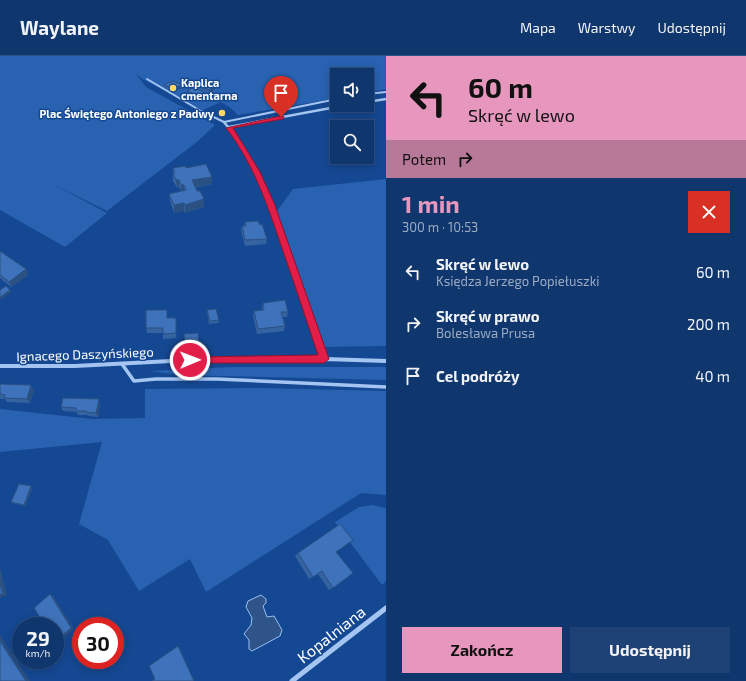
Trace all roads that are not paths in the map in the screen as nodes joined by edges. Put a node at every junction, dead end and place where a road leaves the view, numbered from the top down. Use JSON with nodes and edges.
{"nodes":[{"id":1,"x":147,"y":79,"type":"dead end"},
{"id":2,"x":386,"y":92,"type":"edge"},
{"id":3,"x":374,"y":93,"type":"edge"},
{"id":4,"x":386,"y":99,"type":"edge"},
{"id":5,"x":330,"y":100,"type":"edge"},
{"id":6,"x":374,"y":101,"type":"edge"},
{"id":7,"x":330,"y":108,"type":"edge"},
{"id":8,"x":224,"y":122,"type":"junction"},
{"id":9,"x":229,"y":128,"type":"junction"},
{"id":10,"x":324,"y":359,"type":"junction"},
{"id":11,"x":386,"y":361,"type":"edge"},
{"id":12,"x":122,"y":364,"type":"junction"},
{"id":13,"x":0,"y":366,"type":"edge"},
{"id":14,"x":386,"y":387,"type":"edge"},
{"id":15,"x":386,"y":608,"type":"edge"},
{"id":16,"x":292,"y":681,"type":"edge"}],
"edges":[{"from":1,"to":8,"type":"lane"},
{"from":2,"to":3,"type":"street"},
{"from":4,"to":6,"type":"street"},
{"from":5,"to":8,"type":"street"},
{"from":7,"to":9,"type":"street"},
{"from":8,"to":9,"type":"street"},
{"from":9,"to":10,"type":"street"},
{"from":10,"to":11,"type":"street","name":"Ignacego Daszyńskiego"},
{"from":10,"to":12,"type":"street","name":"Ignacego Daszyńskiego"},
{"from":12,"to":13,"type":"street","name":"Ignacego Daszyńskiego"},
{"from":12,"to":14,"type":"street"},
{"from":15,"to":16,"type":"street","name":"Kopalniana"}]}
